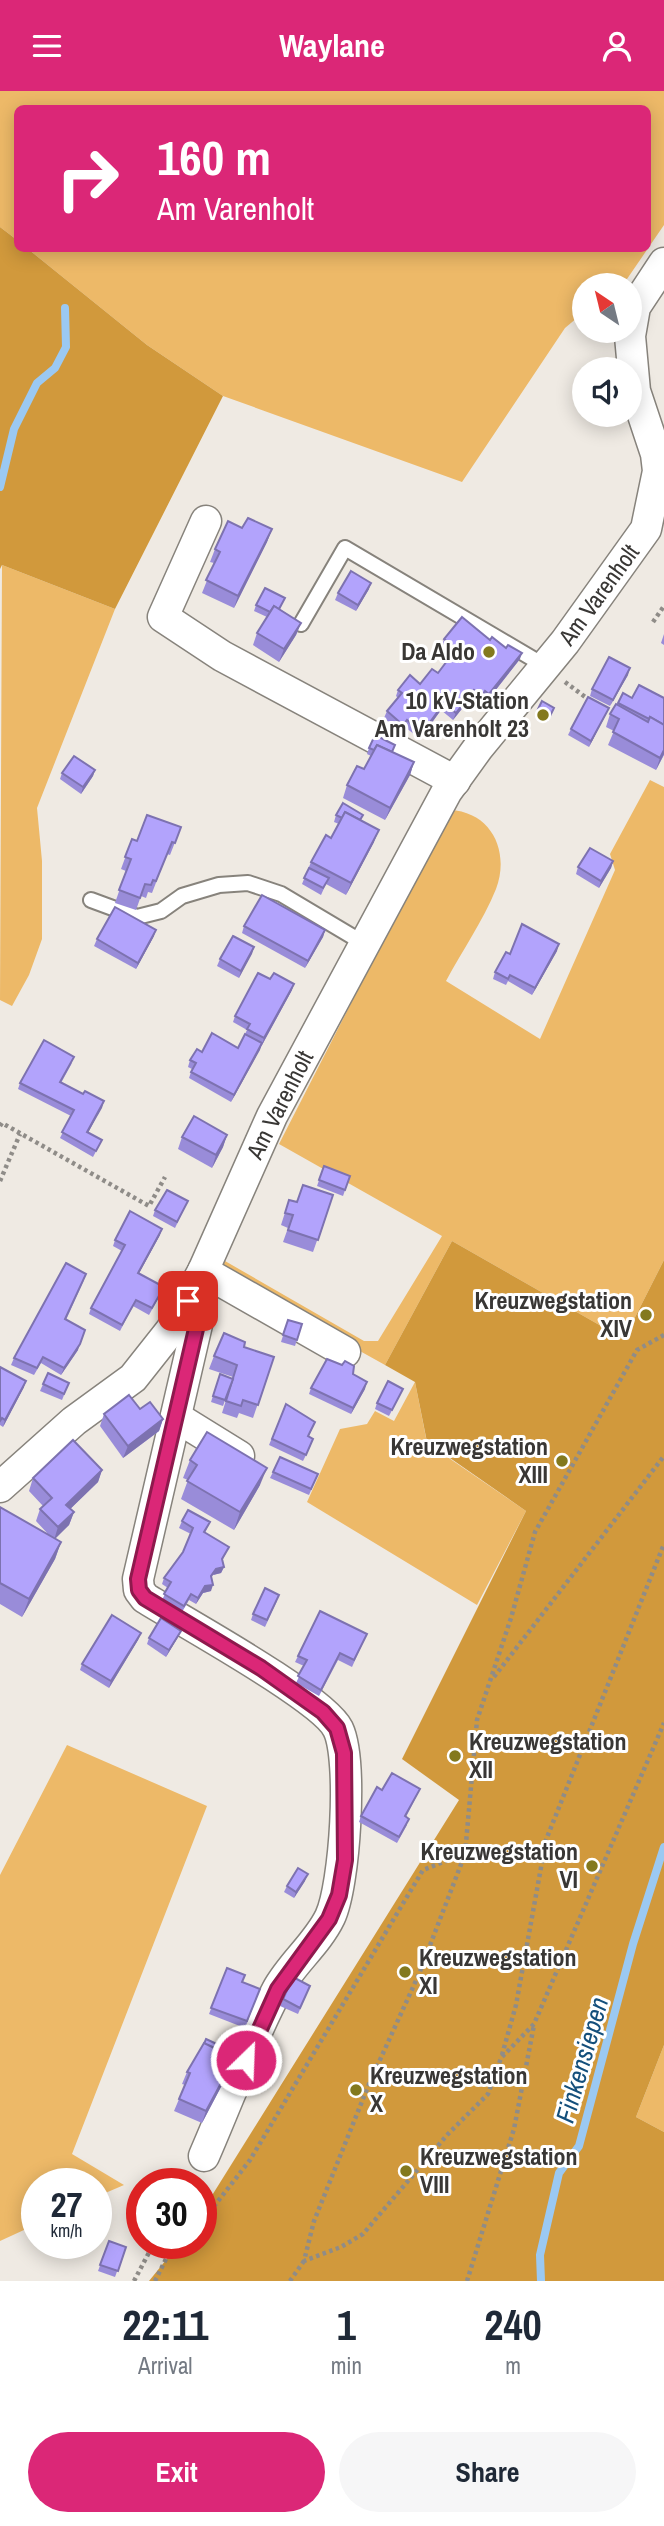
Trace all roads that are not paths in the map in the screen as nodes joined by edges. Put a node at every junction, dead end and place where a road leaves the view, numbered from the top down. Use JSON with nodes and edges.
{"nodes":[{"id":1,"x":664,"y":263,"type":"edge"},
{"id":2,"x":206,"y":521,"type":"dead end"},
{"id":3,"x":301,"y":624,"type":"edge"},
{"id":4,"x":545,"y":666,"type":"junction"},
{"id":5,"x":455,"y":781,"type":"junction"},
{"id":6,"x":91,"y":900,"type":"dead end"},
{"id":7,"x":365,"y":944,"type":"junction"},
{"id":8,"x":203,"y":1271,"type":"junction"},
{"id":9,"x":188,"y":1301,"type":"junction"},
{"id":10,"x":345,"y":1352,"type":"dead end"},
{"id":11,"x":176,"y":1417,"type":"junction"},
{"id":12,"x":260,"y":1469,"type":"edge"},
{"id":13,"x":0,"y":1487,"type":"edge"},
{"id":14,"x":204,"y":2156,"type":"dead end"}],
"edges":[{"from":1,"to":4,"type":"street","name":"Am Varenholt"},
{"from":2,"to":5,"type":"street"},
{"from":3,"to":4,"type":"lane"},
{"from":4,"to":5,"type":"street","name":"Am Varenholt"},
{"from":5,"to":7,"type":"street","name":"Am Varenholt"},
{"from":6,"to":7,"type":"lane"},
{"from":7,"to":8,"type":"street","name":"Am Varenholt"},
{"from":8,"to":9,"type":"street","name":"Am Varenholt"},
{"from":8,"to":10,"type":"street"},
{"from":9,"to":11,"type":"street"},
{"from":9,"to":13,"type":"street","name":"Am Varenholt"},
{"from":11,"to":12,"type":"street"},
{"from":11,"to":14,"type":"street"}]}
